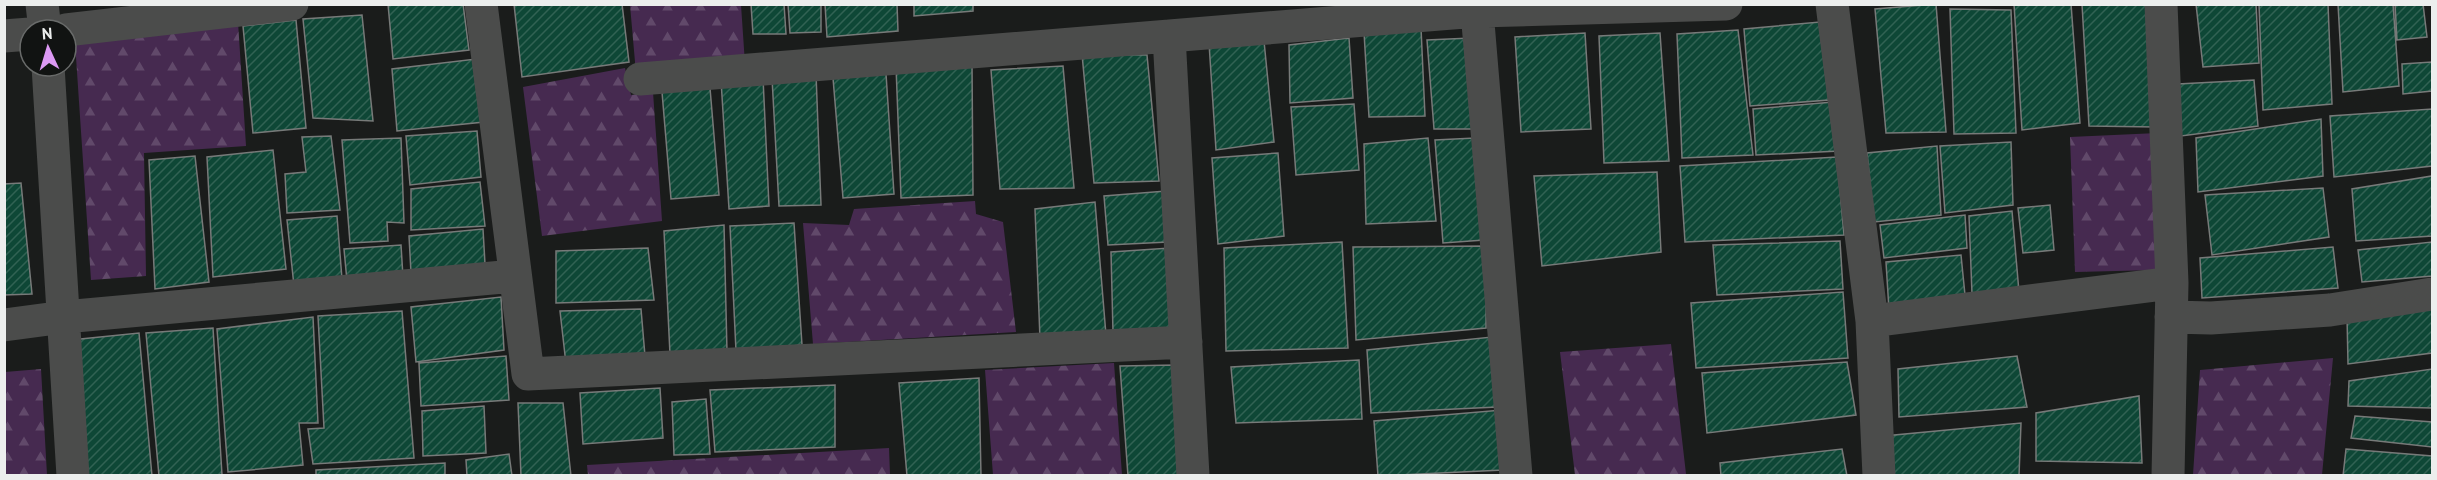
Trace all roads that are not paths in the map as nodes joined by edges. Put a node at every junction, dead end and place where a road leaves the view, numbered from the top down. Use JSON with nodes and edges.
{"nodes":[{"id":1,"x":292,"y":4,"type":"edge"},
{"id":2,"x":481,"y":4,"type":"edge"},
{"id":3,"x":1726,"y":4,"type":"edge"},
{"id":4,"x":1832,"y":4,"type":"edge"},
{"id":5,"x":2161,"y":4,"type":"edge"},
{"id":6,"x":1477,"y":11,"type":"junction"},
{"id":7,"x":78,"y":29,"type":"edge"},
{"id":8,"x":1169,"y":36,"type":"junction"},
{"id":9,"x":49,"y":78,"type":"edge"},
{"id":10,"x":640,"y":79,"type":"dead end"},
{"id":11,"x":514,"y":276,"type":"junction"},
{"id":12,"x":2172,"y":283,"type":"junction"},
{"id":13,"x":2433,"y":294,"type":"edge"},
{"id":14,"x":2171,"y":316,"type":"junction"},
{"id":15,"x":64,"y":317,"type":"junction"},
{"id":16,"x":1872,"y":321,"type":"junction"},
{"id":17,"x":4,"y":325,"type":"edge"},
{"id":18,"x":1186,"y":342,"type":"junction"},
{"id":19,"x":73,"y":476,"type":"edge"},
{"id":20,"x":1193,"y":476,"type":"edge"},
{"id":21,"x":1516,"y":476,"type":"edge"},
{"id":22,"x":1879,"y":476,"type":"edge"},
{"id":23,"x":2168,"y":476,"type":"edge"}],
"edges":[{"from":1,"to":7,"type":"street"},
{"from":2,"to":11,"type":"street"},
{"from":3,"to":6,"type":"street"},
{"from":4,"to":16,"type":"street"},
{"from":5,"to":12,"type":"street"},
{"from":6,"to":8,"type":"street"},
{"from":6,"to":21,"type":"street"},
{"from":8,"to":10,"type":"street"},
{"from":8,"to":18,"type":"street"},
{"from":9,"to":15,"type":"street"},
{"from":11,"to":15,"type":"street"},
{"from":11,"to":18,"type":"street"},
{"from":12,"to":14,"type":"street"},
{"from":12,"to":16,"type":"street"},
{"from":13,"to":14,"type":"street"},
{"from":14,"to":23,"type":"street"},
{"from":15,"to":17,"type":"street"},
{"from":15,"to":19,"type":"street"},
{"from":16,"to":22,"type":"street"},
{"from":18,"to":20,"type":"street"}]}
